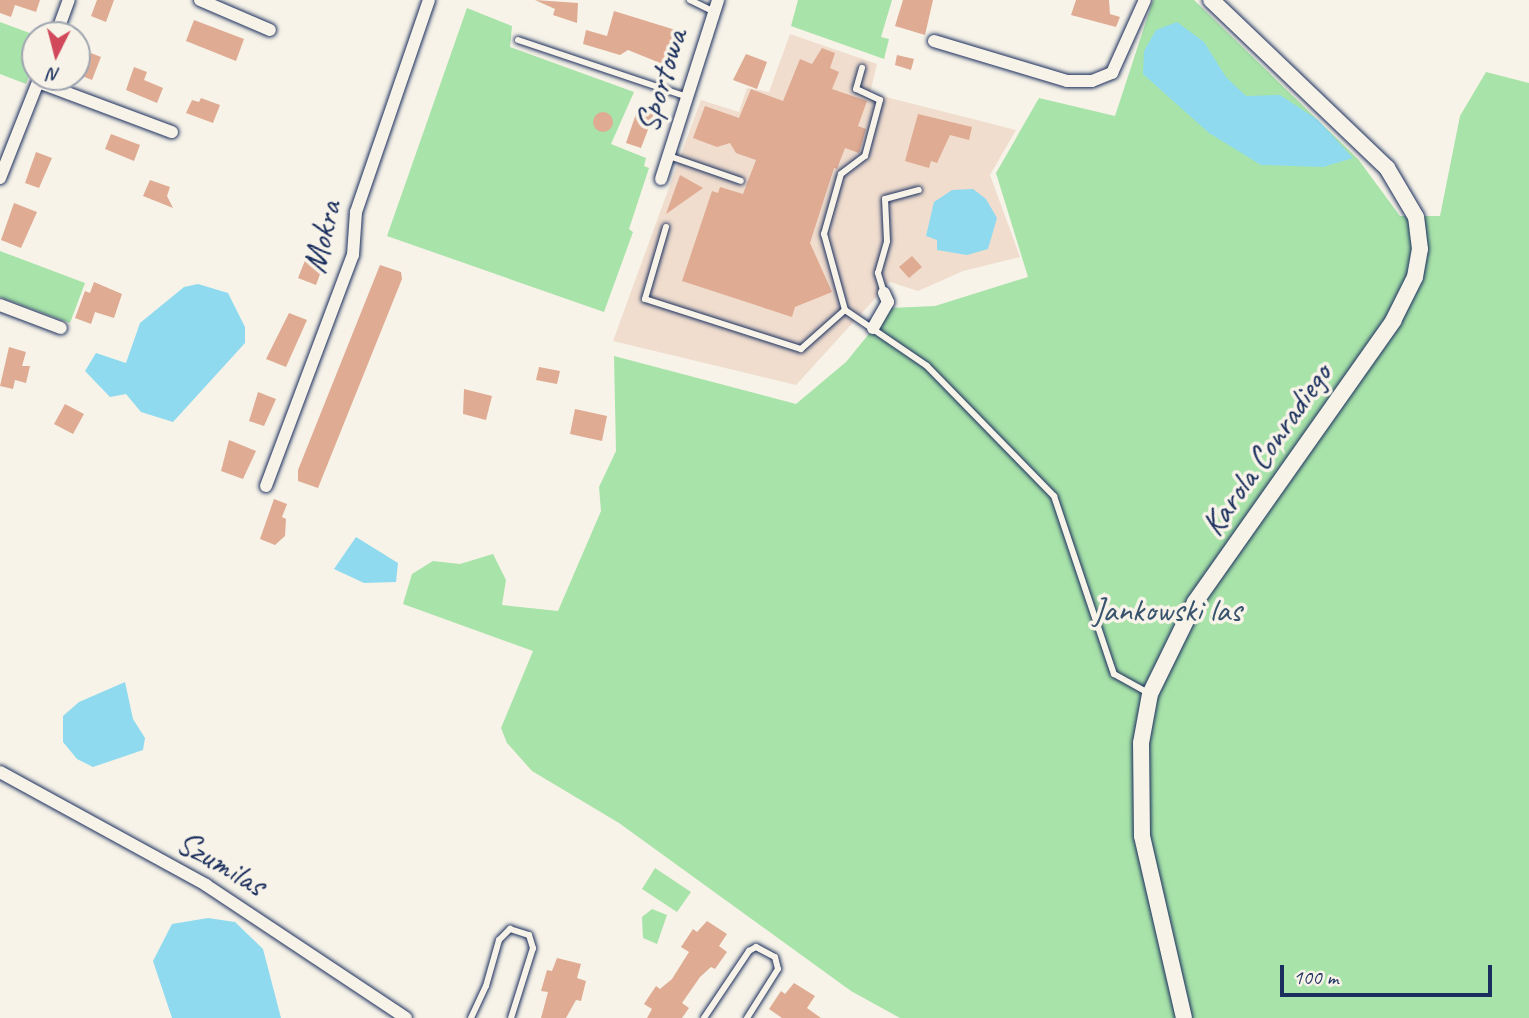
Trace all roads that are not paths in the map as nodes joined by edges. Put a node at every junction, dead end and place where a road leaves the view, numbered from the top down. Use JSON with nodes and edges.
{"nodes":[{"id":1,"x":69,"y":0,"type":"edge"},
{"id":2,"x":200,"y":0,"type":"edge"},
{"id":3,"x":429,"y":0,"type":"edge"},
{"id":4,"x":690,"y":0,"type":"edge"},
{"id":5,"x":1145,"y":0,"type":"edge"},
{"id":6,"x":1211,"y":0,"type":"edge"},
{"id":7,"x":715,"y":6,"type":"edge"},
{"id":8,"x":61,"y":21,"type":"edge"},
{"id":9,"x":270,"y":30,"type":"dead end"},
{"id":10,"x":518,"y":40,"type":"dead end"},
{"id":11,"x":934,"y":41,"type":"dead end"},
{"id":12,"x":862,"y":68,"type":"dead end"},
{"id":13,"x":34,"y":91,"type":"edge"},
{"id":14,"x":69,"y":91,"type":"edge"},
{"id":15,"x":688,"y":97,"type":"junction"},
{"id":16,"x":172,"y":132,"type":"dead end"},
{"id":17,"x":669,"y":156,"type":"junction"},
{"id":18,"x":0,"y":178,"type":"edge"},
{"id":19,"x":661,"y":179,"type":"dead end"},
{"id":20,"x":741,"y":181,"type":"dead end"},
{"id":21,"x":919,"y":190,"type":"dead end"},
{"id":22,"x":666,"y":227,"type":"dead end"},
{"id":23,"x":884,"y":293,"type":"joint"},
{"id":24,"x":0,"y":305,"type":"edge"},
{"id":25,"x":845,"y":310,"type":"junction"},
{"id":26,"x":61,"y":328,"type":"dead end"},
{"id":27,"x":873,"y":328,"type":"junction"},
{"id":28,"x":266,"y":486,"type":"dead end"},
{"id":29,"x":1150,"y":694,"type":"junction"},
{"id":30,"x":0,"y":772,"type":"edge"},
{"id":31,"x":1183,"y":1013,"type":"edge"},
{"id":32,"x":405,"y":1018,"type":"edge"},
{"id":33,"x":471,"y":1018,"type":"edge"},
{"id":34,"x":511,"y":1018,"type":"edge"},
{"id":35,"x":704,"y":1018,"type":"edge"},
{"id":36,"x":747,"y":1018,"type":"edge"}],
"edges":[{"from":1,"to":8,"type":"street"},
{"from":2,"to":9,"type":"street"},
{"from":3,"to":28,"type":"street","name":"Mokra"},
{"from":4,"to":7,"type":"lane"},
{"from":5,"to":11,"type":"street"},
{"from":6,"to":29,"type":"street","name":"Karola Conradiego"},
{"from":7,"to":15,"type":"street","name":"Sportowa"},
{"from":10,"to":15,"type":"lane"},
{"from":12,"to":25,"type":"lane"},
{"from":13,"to":18,"type":"street"},
{"from":14,"to":16,"type":"street"},
{"from":15,"to":17,"type":"street","name":"Sportowa"},
{"from":17,"to":19,"type":"street","name":"Sportowa"},
{"from":17,"to":20,"type":"lane"},
{"from":21,"to":23,"type":"lane"},
{"from":22,"to":25,"type":"lane"},
{"from":23,"to":27,"type":"street"},
{"from":24,"to":26,"type":"street"},
{"from":25,"to":27,"type":"lane"},
{"from":27,"to":29,"type":"lane"},
{"from":29,"to":31,"type":"street","name":"Karola Conradiego"},
{"from":30,"to":32,"type":"street","name":"Szumilas"},
{"from":33,"to":34,"type":"lane"},
{"from":35,"to":36,"type":"lane"}]}
